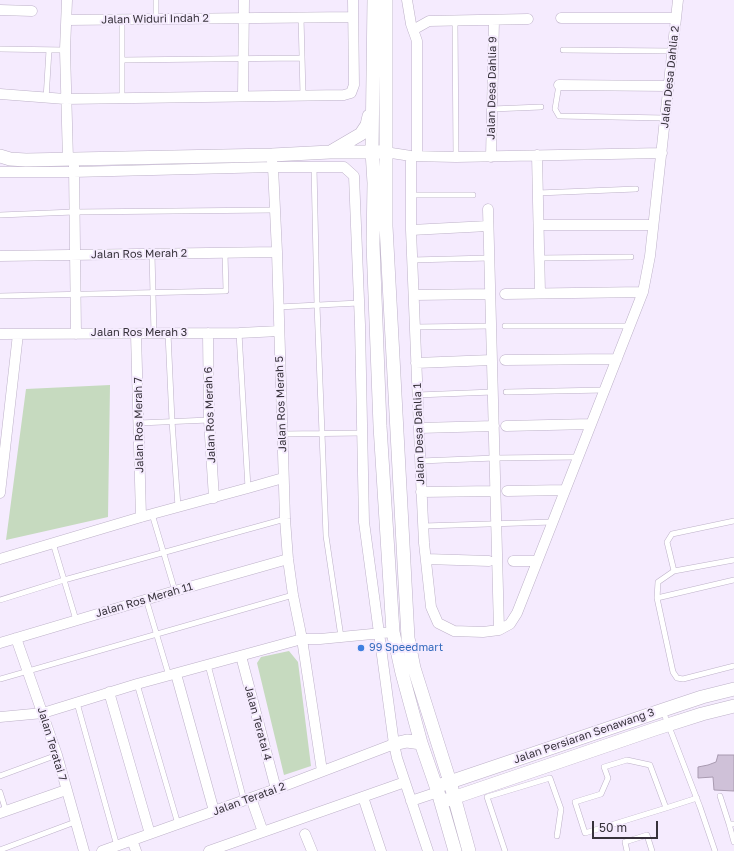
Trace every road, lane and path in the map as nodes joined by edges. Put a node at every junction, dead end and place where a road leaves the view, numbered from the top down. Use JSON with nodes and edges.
{"nodes":[{"id":1,"x":67,"y":0,"type":"edge"},
{"id":2,"x":156,"y":0,"type":"edge"},
{"id":3,"x":244,"y":0,"type":"edge"},
{"id":4,"x":353,"y":0,"type":"edge"},
{"id":5,"x":374,"y":0,"type":"edge"},
{"id":6,"x":386,"y":0,"type":"edge"},
{"id":7,"x":407,"y":0,"type":"edge"},
{"id":8,"x":678,"y":0,"type":"edge"},
{"id":9,"x":0,"y":10,"type":"edge"},
{"id":10,"x":32,"y":11,"type":"dead end"},
{"id":11,"x":301,"y":17,"type":"junction"},
{"id":12,"x":353,"y":17,"type":"junction"},
{"id":13,"x":244,"y":18,"type":"junction"},
{"id":14,"x":561,"y":18,"type":"dead end"},
{"id":15,"x":676,"y":18,"type":"junction"},
{"id":16,"x":122,"y":19,"type":"junction"},
{"id":17,"x":156,"y":19,"type":"junction"},
{"id":18,"x":528,"y":19,"type":"dead end"},
{"id":19,"x":67,"y":20,"type":"junction"},
{"id":20,"x":494,"y":20,"type":"junction"},
{"id":21,"x":455,"y":21,"type":"junction"},
{"id":22,"x":413,"y":30,"type":"junction"},
{"id":23,"x":0,"y":49,"type":"edge"},
{"id":24,"x":49,"y":50,"type":"junction"},
{"id":25,"x":65,"y":50,"type":"junction"},
{"id":26,"x":563,"y":50,"type":"dead end"},
{"id":27,"x":672,"y":51,"type":"junction"},
{"id":28,"x":302,"y":58,"type":"junction"},
{"id":29,"x":243,"y":59,"type":"junction"},
{"id":30,"x":122,"y":60,"type":"junction"},
{"id":31,"x":559,"y":85,"type":"joint"},
{"id":32,"x":668,"y":86,"type":"junction"},
{"id":33,"x":373,"y":93,"type":"junction"},
{"id":34,"x":0,"y":94,"type":"edge"},
{"id":35,"x":303,"y":95,"type":"junction"},
{"id":36,"x":243,"y":96,"type":"junction"},
{"id":37,"x":122,"y":97,"type":"junction"},
{"id":38,"x":46,"y":99,"type":"junction"},
{"id":39,"x":65,"y":99,"type":"junction"},
{"id":40,"x":541,"y":107,"type":"dead end"},
{"id":41,"x":492,"y":110,"type":"junction"},
{"id":42,"x":666,"y":118,"type":"junction"},
{"id":43,"x":330,"y":152,"type":"junction"},
{"id":44,"x":372,"y":152,"type":"junction"},
{"id":45,"x":385,"y":152,"type":"junction"},
{"id":46,"x":662,"y":153,"type":"junction"},
{"id":47,"x":414,"y":155,"type":"junction"},
{"id":48,"x":538,"y":155,"type":"junction"},
{"id":49,"x":0,"y":156,"type":"edge"},
{"id":50,"x":490,"y":156,"type":"junction"},
{"id":51,"x":456,"y":157,"type":"junction"},
{"id":52,"x":272,"y":161,"type":"junction"},
{"id":53,"x":72,"y":164,"type":"junction"},
{"id":54,"x":314,"y":167,"type":"junction"},
{"id":55,"x":0,"y":172,"type":"edge"},
{"id":56,"x":374,"y":184,"type":"junction"},
{"id":57,"x":636,"y":189,"type":"dead end"},
{"id":58,"x":538,"y":193,"type":"junction"},
{"id":59,"x":410,"y":195,"type":"junction"},
{"id":60,"x":473,"y":195,"type":"dead end"},
{"id":61,"x":488,"y":209,"type":"dead end"},
{"id":62,"x":275,"y":210,"type":"junction"},
{"id":63,"x":74,"y":212,"type":"junction"},
{"id":64,"x":0,"y":215,"type":"edge"},
{"id":65,"x":539,"y":225,"type":"junction"},
{"id":66,"x":653,"y":225,"type":"junction"},
{"id":67,"x":488,"y":226,"type":"junction"},
{"id":68,"x":411,"y":230,"type":"junction"},
{"id":69,"x":277,"y":252,"type":"junction"},
{"id":70,"x":225,"y":253,"type":"junction"},
{"id":71,"x":152,"y":254,"type":"junction"},
{"id":72,"x":74,"y":255,"type":"junction"},
{"id":73,"x":0,"y":256,"type":"edge"},
{"id":74,"x":631,"y":257,"type":"dead end"},
{"id":75,"x":489,"y":258,"type":"junction"},
{"id":76,"x":539,"y":258,"type":"junction"},
{"id":77,"x":412,"y":260,"type":"junction"},
{"id":78,"x":154,"y":292,"type":"junction"},
{"id":79,"x":643,"y":292,"type":"junction"},
{"id":80,"x":540,"y":293,"type":"junction"},
{"id":81,"x":75,"y":294,"type":"junction"},
{"id":82,"x":490,"y":294,"type":"junction"},
{"id":83,"x":505,"y":294,"type":"dead end"},
{"id":84,"x":414,"y":295,"type":"junction"},
{"id":85,"x":0,"y":296,"type":"edge"},
{"id":86,"x":359,"y":303,"type":"junction"},
{"id":87,"x":317,"y":305,"type":"junction"},
{"id":88,"x":278,"y":307,"type":"junction"},
{"id":89,"x":415,"y":326,"type":"junction"},
{"id":90,"x":491,"y":326,"type":"junction"},
{"id":91,"x":505,"y":326,"type":"dead end"},
{"id":92,"x":630,"y":326,"type":"junction"},
{"id":93,"x":279,"y":331,"type":"junction"},
{"id":94,"x":168,"y":333,"type":"junction"},
{"id":95,"x":208,"y":333,"type":"junction"},
{"id":96,"x":239,"y":333,"type":"junction"},
{"id":97,"x":0,"y":334,"type":"edge"},
{"id":98,"x":18,"y":334,"type":"junction"},
{"id":99,"x":76,"y":334,"type":"junction"},
{"id":100,"x":136,"y":334,"type":"junction"},
{"id":101,"x":154,"y":334,"type":"junction"},
{"id":102,"x":617,"y":359,"type":"junction"},
{"id":103,"x":492,"y":360,"type":"junction"},
{"id":104,"x":504,"y":360,"type":"dead end"},
{"id":105,"x":416,"y":363,"type":"junction"},
{"id":106,"x":605,"y":390,"type":"junction"},
{"id":107,"x":493,"y":392,"type":"junction"},
{"id":108,"x":506,"y":392,"type":"dead end"},
{"id":109,"x":417,"y":395,"type":"junction"},
{"id":110,"x":209,"y":420,"type":"junction"},
{"id":111,"x":172,"y":421,"type":"junction"},
{"id":112,"x":139,"y":423,"type":"junction"},
{"id":113,"x":591,"y":424,"type":"junction"},
{"id":114,"x":494,"y":426,"type":"junction"},
{"id":115,"x":506,"y":426,"type":"dead end"},
{"id":116,"x":419,"y":428,"type":"junction"},
{"id":117,"x":362,"y":433,"type":"junction"},
{"id":118,"x":283,"y":434,"type":"junction"},
{"id":119,"x":321,"y":434,"type":"junction"},
{"id":120,"x":3,"y":437,"type":"edge"},
{"id":121,"x":578,"y":457,"type":"junction"},
{"id":122,"x":495,"y":458,"type":"junction"},
{"id":123,"x":420,"y":461,"type":"junction"},
{"id":124,"x":284,"y":478,"type":"junction"},
{"id":125,"x":248,"y":488,"type":"junction"},
{"id":126,"x":565,"y":490,"type":"junction"},
{"id":127,"x":495,"y":491,"type":"junction"},
{"id":128,"x":507,"y":491,"type":"dead end"},
{"id":129,"x":421,"y":492,"type":"junction"},
{"id":130,"x":0,"y":493,"type":"edge"},
{"id":131,"x":214,"y":498,"type":"junction"},
{"id":132,"x":178,"y":507,"type":"junction"},
{"id":133,"x":152,"y":514,"type":"junction"},
{"id":134,"x":141,"y":517,"type":"junction"},
{"id":135,"x":285,"y":519,"type":"junction"},
{"id":136,"x":734,"y":521,"type":"edge"},
{"id":137,"x":553,"y":522,"type":"junction"},
{"id":138,"x":496,"y":524,"type":"junction"},
{"id":139,"x":423,"y":526,"type":"junction"},
{"id":140,"x":53,"y":543,"type":"junction"},
{"id":141,"x":164,"y":552,"type":"junction"},
{"id":142,"x":0,"y":559,"type":"edge"},
{"id":143,"x":288,"y":559,"type":"junction"},
{"id":144,"x":426,"y":559,"type":"junction"},
{"id":145,"x":489,"y":560,"type":"dead end"},
{"id":146,"x":734,"y":560,"type":"edge"},
{"id":147,"x":513,"y":561,"type":"dead end"},
{"id":148,"x":537,"y":561,"type":"junction"},
{"id":149,"x":674,"y":571,"type":"junction"},
{"id":150,"x":64,"y":580,"type":"junction"},
{"id":151,"x":734,"y":580,"type":"edge"},
{"id":152,"x":175,"y":590,"type":"junction"},
{"id":153,"x":293,"y":595,"type":"junction"},
{"id":154,"x":657,"y":598,"type":"junction"},
{"id":155,"x":146,"y":599,"type":"junction"},
{"id":156,"x":0,"y":600,"type":"edge"},
{"id":157,"x":76,"y":620,"type":"junction"},
{"id":158,"x":499,"y":630,"type":"junction"},
{"id":159,"x":393,"y":632,"type":"junction"},
{"id":160,"x":156,"y":634,"type":"junction"},
{"id":161,"x":378,"y":634,"type":"junction"},
{"id":162,"x":341,"y":637,"type":"junction"},
{"id":163,"x":16,"y":638,"type":"junction"},
{"id":164,"x":302,"y":639,"type":"junction"},
{"id":165,"x":0,"y":642,"type":"edge"},
{"id":166,"x":241,"y":656,"type":"junction"},
{"id":167,"x":208,"y":665,"type":"junction"},
{"id":168,"x":734,"y":666,"type":"edge"},
{"id":169,"x":28,"y":671,"type":"junction"},
{"id":170,"x":172,"y":675,"type":"junction"},
{"id":171,"x":0,"y":679,"type":"edge"},
{"id":172,"x":137,"y":684,"type":"junction"},
{"id":173,"x":734,"y":689,"type":"edge"},
{"id":174,"x":109,"y":692,"type":"junction"},
{"id":175,"x":76,"y":703,"type":"junction"},
{"id":176,"x":734,"y":706,"type":"edge"},
{"id":177,"x":662,"y":710,"type":"junction"},
{"id":178,"x":43,"y":713,"type":"junction"},
{"id":179,"x":0,"y":717,"type":"edge"},
{"id":180,"x":669,"y":725,"type":"junction"},
{"id":181,"x":421,"y":743,"type":"junction"},
{"id":182,"x":394,"y":744,"type":"junction"},
{"id":183,"x":57,"y":756,"type":"junction"},
{"id":184,"x":322,"y":771,"type":"junction"},
{"id":185,"x":0,"y":776,"type":"edge"},
{"id":186,"x":405,"y":782,"type":"junction"},
{"id":187,"x":450,"y":782,"type":"junction"},
{"id":188,"x":276,"y":789,"type":"junction"},
{"id":189,"x":66,"y":790,"type":"junction"},
{"id":190,"x":0,"y":792,"type":"edge"},
{"id":191,"x":438,"y":793,"type":"junction"},
{"id":192,"x":720,"y":796,"type":"dead end"},
{"id":193,"x":363,"y":797,"type":"junction"},
{"id":194,"x":454,"y":797,"type":"junction"},
{"id":195,"x":696,"y":798,"type":"junction"},
{"id":196,"x":248,"y":799,"type":"junction"},
{"id":197,"x":412,"y":801,"type":"junction"},
{"id":198,"x":666,"y":808,"type":"junction"},
{"id":199,"x":214,"y":811,"type":"junction"},
{"id":200,"x":3,"y":812,"type":"edge"},
{"id":201,"x":75,"y":822,"type":"junction"},
{"id":202,"x":178,"y":824,"type":"junction"},
{"id":203,"x":732,"y":824,"type":"edge"},
{"id":204,"x":263,"y":832,"type":"junction"},
{"id":205,"x":150,"y":834,"type":"junction"},
{"id":206,"x":305,"y":834,"type":"dead end"},
{"id":207,"x":556,"y":836,"type":"dead end"},
{"id":208,"x":132,"y":840,"type":"junction"},
{"id":209,"x":734,"y":842,"type":"edge"},
{"id":210,"x":117,"y":846,"type":"junction"},
{"id":211,"x":0,"y":850,"type":"edge"},
{"id":212,"x":84,"y":851,"type":"edge"},
{"id":213,"x":102,"y":851,"type":"edge"},
{"id":214,"x":136,"y":851,"type":"edge"},
{"id":215,"x":209,"y":851,"type":"edge"},
{"id":216,"x":312,"y":851,"type":"edge"},
{"id":217,"x":381,"y":851,"type":"edge"},
{"id":218,"x":428,"y":851,"type":"edge"},
{"id":219,"x":455,"y":851,"type":"edge"},
{"id":220,"x":469,"y":851,"type":"edge"},
{"id":221,"x":505,"y":851,"type":"edge"},
{"id":222,"x":628,"y":851,"type":"edge"},
{"id":223,"x":652,"y":851,"type":"edge"},
{"id":224,"x":715,"y":851,"type":"edge"}],
"edges":[{"from":1,"to":19,"type":"street"},
{"from":2,"to":17,"type":"lane"},
{"from":3,"to":13,"type":"street"},
{"from":4,"to":12,"type":"street"},
{"from":5,"to":33,"type":"street"},
{"from":6,"to":45,"type":"street"},
{"from":7,"to":22,"type":"street"},
{"from":8,"to":15,"type":"street","name":"Jalan Desa Dahlia 2"},
{"from":9,"to":10,"type":"street"},
{"from":11,"to":12,"type":"street","name":"Jalan Widuri Indah 2"},
{"from":11,"to":13,"type":"street","name":"Jalan Widuri Indah 2"},
{"from":11,"to":28,"type":"lane"},
{"from":12,"to":35,"type":"street"},
{"from":13,"to":17,"type":"street","name":"Jalan Widuri Indah 2"},
{"from":13,"to":29,"type":"street"},
{"from":14,"to":15,"type":"street"},
{"from":15,"to":27,"type":"street","name":"Jalan Desa Dahlia 2"},
{"from":16,"to":17,"type":"street","name":"Jalan Widuri Indah 2"},
{"from":16,"to":19,"type":"street","name":"Jalan Widuri Indah 2"},
{"from":16,"to":30,"type":"lane"},
{"from":18,"to":20,"type":"street"},
{"from":19,"to":25,"type":"street"},
{"from":20,"to":21,"type":"street"},
{"from":20,"to":41,"type":"street","name":"Jalan Desa Dahlia 9"},
{"from":21,"to":22,"type":"street"},
{"from":21,"to":51,"type":"lane"},
{"from":22,"to":47,"type":"street","name":"Jalan Desa Dahlia 1"},
{"from":23,"to":24,"type":"lane"},
{"from":24,"to":25,"type":"lane"},
{"from":24,"to":38,"type":"lane"},
{"from":25,"to":39,"type":"street"},
{"from":26,"to":27,"type":"lane"},
{"from":27,"to":32,"type":"street","name":"Jalan Desa Dahlia 2"},
{"from":28,"to":29,"type":"lane"},
{"from":28,"to":35,"type":"lane"},
{"from":29,"to":30,"type":"lane"},
{"from":29,"to":36,"type":"street"},
{"from":30,"to":37,"type":"lane"},
{"from":31,"to":32,"type":"street"},
{"from":31,"to":42,"type":"lane"},
{"from":32,"to":42,"type":"street","name":"Jalan Desa Dahlia 2"},
{"from":33,"to":43,"type":"street"},
{"from":33,"to":44,"type":"street"},
{"from":34,"to":38,"type":"street"},
{"from":35,"to":36,"type":"street"},
{"from":36,"to":37,"type":"street"},
{"from":37,"to":39,"type":"street"},
{"from":38,"to":39,"type":"street"},
{"from":39,"to":53,"type":"street"},
{"from":40,"to":41,"type":"lane"},
{"from":41,"to":50,"type":"street","name":"Jalan Desa Dahlia 9"},
{"from":42,"to":46,"type":"street","name":"Jalan Desa Dahlia 2"},
{"from":43,"to":44,"type":"street"},
{"from":43,"to":52,"type":"street"},
{"from":43,"to":56,"type":"street"},
{"from":44,"to":45,"type":"street"},
{"from":44,"to":56,"type":"street"},
{"from":45,"to":47,"type":"street"},
{"from":45,"to":187,"type":"street"},
{"from":46,"to":48,"type":"street"},
{"from":46,"to":66,"type":"street","name":"Jalan Desa Dahlia 2"},
{"from":47,"to":51,"type":"street"},
{"from":47,"to":59,"type":"street","name":"Jalan Desa Dahlia 1"},
{"from":48,"to":50,"type":"street"},
{"from":48,"to":58,"type":"street"},
{"from":49,"to":53,"type":"street"},
{"from":50,"to":51,"type":"street"},
{"from":52,"to":53,"type":"street"},
{"from":52,"to":54,"type":"street"},
{"from":52,"to":62,"type":"street","name":"Jalan Ros Merah 5"},
{"from":53,"to":55,"type":"street"},
{"from":53,"to":63,"type":"street"},
{"from":54,"to":86,"type":"street"},
{"from":54,"to":87,"type":"lane"},
{"from":56,"to":159,"type":"street"},
{"from":57,"to":58,"type":"lane"},
{"from":58,"to":65,"type":"street"},
{"from":59,"to":60,"type":"lane"},
{"from":59,"to":68,"type":"street","name":"Jalan Desa Dahlia 1"},
{"from":61,"to":67,"type":"street"},
{"from":62,"to":63,"type":"lane"},
{"from":62,"to":69,"type":"street","name":"Jalan Ros Merah 5"},
{"from":63,"to":64,"type":"lane"},
{"from":63,"to":72,"type":"street"},
{"from":65,"to":66,"type":"street"},
{"from":65,"to":76,"type":"street"},
{"from":66,"to":79,"type":"street","name":"Jalan Desa Dahlia 2"},
{"from":67,"to":68,"type":"street"},
{"from":67,"to":75,"type":"street"},
{"from":68,"to":77,"type":"street","name":"Jalan Desa Dahlia 1"},
{"from":69,"to":70,"type":"street","name":"Jalan Ros Merah 2"},
{"from":69,"to":88,"type":"street","name":"Jalan Ros Merah 5"},
{"from":70,"to":71,"type":"street","name":"Jalan Ros Merah 2"},
{"from":70,"to":78,"type":"lane"},
{"from":71,"to":72,"type":"street","name":"Jalan Ros Merah 2"},
{"from":71,"to":78,"type":"lane"},
{"from":72,"to":73,"type":"street","name":"Jalan Ros Merah 2"},
{"from":72,"to":81,"type":"street"},
{"from":74,"to":76,"type":"lane"},
{"from":75,"to":77,"type":"lane"},
{"from":75,"to":82,"type":"street"},
{"from":76,"to":80,"type":"street"},
{"from":77,"to":84,"type":"street","name":"Jalan Desa Dahlia 1"},
{"from":78,"to":81,"type":"lane"},
{"from":78,"to":101,"type":"lane"},
{"from":79,"to":80,"type":"street"},
{"from":79,"to":92,"type":"street","name":"Jalan Desa Dahlia 2"},
{"from":80,"to":83,"type":"street"},
{"from":81,"to":85,"type":"lane"},
{"from":81,"to":99,"type":"street"},
{"from":82,"to":84,"type":"street"},
{"from":82,"to":90,"type":"street"},
{"from":84,"to":89,"type":"street","name":"Jalan Desa Dahlia 1"},
{"from":86,"to":87,"type":"lane"},
{"from":86,"to":117,"type":"street"},
{"from":87,"to":88,"type":"lane"},
{"from":87,"to":119,"type":"lane"},
{"from":88,"to":93,"type":"street","name":"Jalan Ros Merah 5"},
{"from":89,"to":90,"type":"lane"},
{"from":89,"to":105,"type":"street","name":"Jalan Desa Dahlia 1"},
{"from":90,"to":103,"type":"street"},
{"from":91,"to":92,"type":"lane"},
{"from":92,"to":102,"type":"street","name":"Jalan Desa Dahlia 2"},
{"from":93,"to":96,"type":"street","name":"Jalan Ros Merah 3"},
{"from":93,"to":118,"type":"street","name":"Jalan Ros Merah 5"},
{"from":94,"to":95,"type":"street","name":"Jalan Ros Merah 3"},
{"from":94,"to":101,"type":"street","name":"Jalan Ros Merah 3"},
{"from":94,"to":111,"type":"lane"},
{"from":95,"to":96,"type":"street","name":"Jalan Ros Merah 3"},
{"from":95,"to":110,"type":"street","name":"Jalan Ros Merah 6"},
{"from":96,"to":125,"type":"lane"},
{"from":97,"to":98,"type":"street","name":"Jalan Ros Merah 3"},
{"from":98,"to":99,"type":"street","name":"Jalan Ros Merah 3"},
{"from":98,"to":120,"type":"street"},
{"from":99,"to":100,"type":"street","name":"Jalan Ros Merah 3"},
{"from":100,"to":101,"type":"street","name":"Jalan Ros Merah 3"},
{"from":100,"to":112,"type":"street","name":"Jalan Ros Merah 7"},
{"from":102,"to":104,"type":"street"},
{"from":102,"to":106,"type":"street","name":"Jalan Desa Dahlia 2"},
{"from":103,"to":105,"type":"street"},
{"from":103,"to":107,"type":"street"},
{"from":105,"to":109,"type":"street","name":"Jalan Desa Dahlia 1"},
{"from":106,"to":108,"type":"lane"},
{"from":106,"to":113,"type":"street","name":"Jalan Desa Dahlia 2"},
{"from":107,"to":109,"type":"lane"},
{"from":107,"to":114,"type":"street"},
{"from":109,"to":116,"type":"street","name":"Jalan Desa Dahlia 1"},
{"from":110,"to":111,"type":"lane"},
{"from":110,"to":131,"type":"street","name":"Jalan Ros Merah 6"},
{"from":111,"to":112,"type":"lane"},
{"from":111,"to":132,"type":"lane"},
{"from":112,"to":134,"type":"street","name":"Jalan Ros Merah 7"},
{"from":113,"to":115,"type":"street"},
{"from":113,"to":121,"type":"street","name":"Jalan Desa Dahlia 2"},
{"from":114,"to":116,"type":"street"},
{"from":114,"to":122,"type":"street"},
{"from":116,"to":123,"type":"street","name":"Jalan Desa Dahlia 1"},
{"from":117,"to":119,"type":"lane"},
{"from":117,"to":161,"type":"street"},
{"from":118,"to":119,"type":"lane"},
{"from":118,"to":124,"type":"street","name":"Jalan Ros Merah 5"},
{"from":119,"to":162,"type":"lane"},
{"from":120,"to":130,"type":"street"},
{"from":121,"to":122,"type":"lane"},
{"from":121,"to":126,"type":"street","name":"Jalan Desa Dahlia 2"},
{"from":122,"to":123,"type":"lane"},
{"from":122,"to":127,"type":"street"},
{"from":123,"to":129,"type":"street","name":"Jalan Desa Dahlia 1"},
{"from":124,"to":125,"type":"street"},
{"from":124,"to":135,"type":"street","name":"Jalan Ros Merah 5"},
{"from":125,"to":131,"type":"street"},
{"from":126,"to":128,"type":"street"},
{"from":126,"to":137,"type":"street","name":"Jalan Desa Dahlia 2"},
{"from":127,"to":129,"type":"street"},
{"from":127,"to":138,"type":"street"},
{"from":129,"to":139,"type":"street","name":"Jalan Desa Dahlia 1"},
{"from":131,"to":132,"type":"street"},
{"from":132,"to":133,"type":"street"},
{"from":133,"to":134,"type":"street"},
{"from":133,"to":141,"type":"lane"},
{"from":134,"to":140,"type":"street"},
{"from":135,"to":141,"type":"lane"},
{"from":135,"to":143,"type":"street","name":"Jalan Ros Merah 5"},
{"from":136,"to":149,"type":"lane"},
{"from":137,"to":138,"type":"lane"},
{"from":137,"to":148,"type":"street","name":"Jalan Desa Dahlia 2"},
{"from":138,"to":139,"type":"lane"},
{"from":138,"to":158,"type":"street"},
{"from":139,"to":144,"type":"street","name":"Jalan Desa Dahlia 1"},
{"from":140,"to":142,"type":"street"},
{"from":140,"to":150,"type":"lane"},
{"from":141,"to":150,"type":"lane"},
{"from":141,"to":152,"type":"lane"},
{"from":143,"to":152,"type":"street","name":"Jalan Ros Merah 11"},
{"from":143,"to":153,"type":"street","name":"Jalan Ros Merah 5"},
{"from":144,"to":145,"type":"street"},
{"from":144,"to":158,"type":"street","name":"Jalan Desa Dahlia 1"},
{"from":146,"to":149,"type":"lane"},
{"from":147,"to":148,"type":"street"},
{"from":148,"to":158,"type":"street","name":"Jalan Desa Dahlia 2"},
{"from":149,"to":154,"type":"lane"},
{"from":150,"to":156,"type":"lane"},
{"from":150,"to":157,"type":"lane"},
{"from":151,"to":154,"type":"lane"},
{"from":152,"to":155,"type":"street","name":"Jalan Ros Merah 11"},
{"from":153,"to":160,"type":"lane"},
{"from":153,"to":164,"type":"street","name":"Jalan Ros Merah 5"},
{"from":154,"to":168,"type":"lane"},
{"from":155,"to":157,"type":"street","name":"Jalan Ros Merah 11"},
{"from":155,"to":160,"type":"lane"},
{"from":157,"to":163,"type":"street","name":"Jalan Ros Merah 11"},
{"from":159,"to":161,"type":"street"},
{"from":159,"to":181,"type":"street"},
{"from":160,"to":169,"type":"lane"},
{"from":160,"to":170,"type":"lane"},
{"from":161,"to":162,"type":"street"},
{"from":161,"to":182,"type":"street"},
{"from":162,"to":164,"type":"street"},
{"from":163,"to":165,"type":"street","name":"Jalan Ros Merah 11"},
{"from":163,"to":169,"type":"street","name":"Jalan Teratai 7"},
{"from":164,"to":166,"type":"street"},
{"from":164,"to":184,"type":"street","name":"Jalan Ros Merah 5"},
{"from":166,"to":167,"type":"street"},
{"from":166,"to":188,"type":"street","name":"Jalan Teratai 4"},
{"from":167,"to":170,"type":"street"},
{"from":167,"to":196,"type":"lane"},
{"from":169,"to":171,"type":"lane"},
{"from":169,"to":178,"type":"street","name":"Jalan Teratai 7"},
{"from":170,"to":172,"type":"street"},
{"from":170,"to":199,"type":"street"},
{"from":172,"to":174,"type":"street"},
{"from":172,"to":202,"type":"lane"},
{"from":173,"to":177,"type":"street","name":"Jalan Persiaran Senawang 3"},
{"from":174,"to":175,"type":"street"},
{"from":174,"to":205,"type":"street"},
{"from":175,"to":178,"type":"street"},
{"from":175,"to":210,"type":"lane"},
{"from":176,"to":180,"type":"street","name":"Jalan Persiaran Senawang 3"},
{"from":177,"to":180,"type":"lane"},
{"from":177,"to":187,"type":"street","name":"Jalan Persiaran Senawang 3"},
{"from":178,"to":179,"type":"street"},
{"from":178,"to":183,"type":"street","name":"Jalan Teratai 7"},
{"from":180,"to":194,"type":"street","name":"Jalan Persiaran Senawang 3"},
{"from":180,"to":195,"type":"lane"},
{"from":181,"to":182,"type":"street"},
{"from":181,"to":191,"type":"street"},
{"from":182,"to":184,"type":"street","name":"Jalan Teratai 2"},
{"from":182,"to":186,"type":"street"},
{"from":183,"to":185,"type":"lane"},
{"from":183,"to":189,"type":"street","name":"Jalan Teratai 7"},
{"from":184,"to":188,"type":"street","name":"Jalan Teratai 2"},
{"from":186,"to":193,"type":"street"},
{"from":186,"to":197,"type":"street"},
{"from":187,"to":191,"type":"street","name":"Jalan Persiaran Senawang 3"},
{"from":187,"to":194,"type":"street"},
{"from":188,"to":196,"type":"street","name":"Jalan Teratai 2"},
{"from":189,"to":200,"type":"street"},
{"from":189,"to":201,"type":"street","name":"Jalan Teratai 7"},
{"from":190,"to":200,"type":"lane"},
{"from":191,"to":194,"type":"street","name":"Jalan Persiaran Senawang 3"},
{"from":191,"to":197,"type":"street"},
{"from":191,"to":219,"type":"street"},
{"from":192,"to":203,"type":"lane"},
{"from":193,"to":204,"type":"street"},
{"from":193,"to":217,"type":"street"},
{"from":194,"to":220,"type":"street"},
{"from":195,"to":198,"type":"lane"},
{"from":195,"to":224,"type":"lane"},
{"from":196,"to":199,"type":"street","name":"Jalan Teratai 2"},
{"from":196,"to":204,"type":"street"},
{"from":197,"to":218,"type":"street"},
{"from":198,"to":198,"type":"lane"},
{"from":199,"to":202,"type":"street","name":"Jalan Teratai 2"},
{"from":201,"to":211,"type":"lane"},
{"from":201,"to":212,"type":"street","name":"Jalan Teratai 7"},
{"from":202,"to":205,"type":"street","name":"Jalan Teratai 2"},
{"from":203,"to":209,"type":"lane"},
{"from":204,"to":215,"type":"street"},
{"from":205,"to":208,"type":"street","name":"Jalan Teratai 2"},
{"from":206,"to":216,"type":"street"},
{"from":207,"to":221,"type":"lane"},
{"from":208,"to":210,"type":"street","name":"Jalan Teratai 2"},
{"from":208,"to":214,"type":"street"},
{"from":210,"to":213,"type":"street","name":"Jalan Teratai 2"},
{"from":222,"to":223,"type":"lane"}]}
